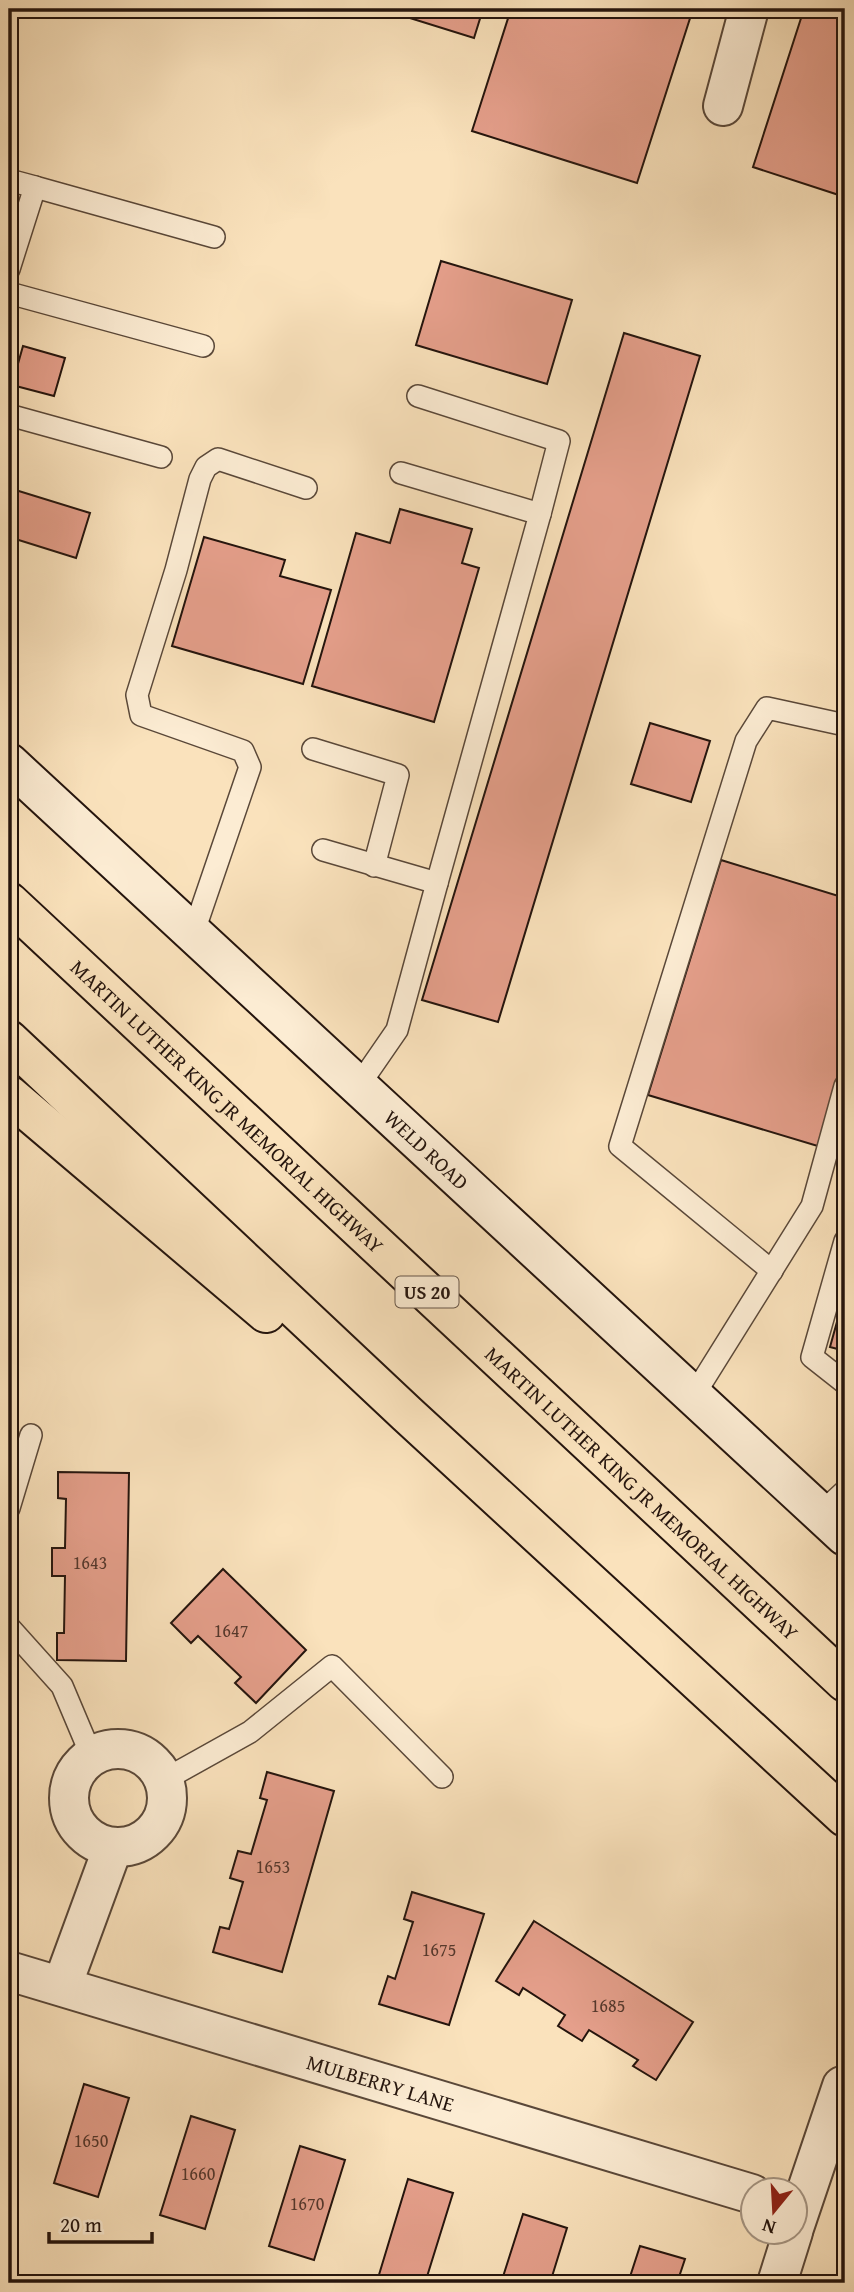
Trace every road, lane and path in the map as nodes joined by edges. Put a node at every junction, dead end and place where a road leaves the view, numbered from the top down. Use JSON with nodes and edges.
{"nodes":[{"id":1,"x":749,"y":9,"type":"edge"},
{"id":2,"x":723,"y":106,"type":"dead end"},
{"id":3,"x":9,"y":180,"type":"edge"},
{"id":4,"x":35,"y":187,"type":"junction"},
{"id":5,"x":214,"y":237,"type":"dead end"},
{"id":6,"x":9,"y":269,"type":"edge"},
{"id":7,"x":9,"y":293,"type":"edge"},
{"id":8,"x":203,"y":346,"type":"dead end"},
{"id":9,"x":418,"y":396,"type":"dead end"},
{"id":10,"x":9,"y":415,"type":"edge"},
{"id":11,"x":161,"y":457,"type":"dead end"},
{"id":12,"x":401,"y":473,"type":"dead end"},
{"id":13,"x":306,"y":488,"type":"dead end"},
{"id":14,"x":540,"y":514,"type":"junction"},
{"id":15,"x":845,"y":725,"type":"edge"},
{"id":16,"x":313,"y":749,"type":"dead end"},
{"id":17,"x":9,"y":763,"type":"edge"},
{"id":18,"x":323,"y":850,"type":"dead end"},
{"id":19,"x":374,"y":866,"type":"junction"},
{"id":20,"x":437,"y":883,"type":"junction"},
{"id":21,"x":9,"y":902,"type":"edge"},
{"id":22,"x":193,"y":934,"type":"junction"},
{"id":23,"x":9,"y":1040,"type":"edge"},
{"id":24,"x":845,"y":1086,"type":"edge"},
{"id":25,"x":357,"y":1088,"type":"junction"},
{"id":26,"x":9,"y":1095,"type":"edge"},
{"id":27,"x":845,"y":1241,"type":"edge"},
{"id":28,"x":772,"y":1270,"type":"junction"},
{"id":29,"x":845,"y":1383,"type":"edge"},
{"id":30,"x":694,"y":1395,"type":"junction"},
{"id":31,"x":407,"y":1414,"type":"junction"},
{"id":32,"x":31,"y":1435,"type":"dead end"},
{"id":33,"x":9,"y":1508,"type":"edge"},
{"id":34,"x":837,"y":1514,"type":"edge"},
{"id":35,"x":9,"y":1627,"type":"edge"},
{"id":36,"x":845,"y":1682,"type":"edge"},
{"id":37,"x":92,"y":1757,"type":"junction"},
{"id":38,"x":442,"y":1777,"type":"dead end"},
{"id":39,"x":164,"y":1780,"type":"junction"},
{"id":40,"x":845,"y":1817,"type":"edge"},
{"id":41,"x":113,"y":1847,"type":"junction"},
{"id":42,"x":9,"y":1971,"type":"edge"},
{"id":43,"x":62,"y":1986,"type":"junction"},
{"id":44,"x":842,"y":2086,"type":"dead end"},
{"id":45,"x":808,"y":2184,"type":"edge"},
{"id":46,"x":738,"y":2190,"type":"edge"},
{"id":47,"x":788,"y":2246,"type":"edge"},
{"id":48,"x":777,"y":2283,"type":"edge"}],
"edges":[{"from":1,"to":2,"type":"street"},
{"from":3,"to":4,"type":"lane"},
{"from":4,"to":5,"type":"lane"},
{"from":4,"to":6,"type":"lane"},
{"from":7,"to":8,"type":"lane"},
{"from":9,"to":14,"type":"lane"},
{"from":10,"to":11,"type":"lane"},
{"from":12,"to":14,"type":"lane"},
{"from":13,"to":22,"type":"lane"},
{"from":14,"to":20,"type":"lane"},
{"from":15,"to":28,"type":"lane"},
{"from":16,"to":19,"type":"lane"},
{"from":17,"to":22,"type":"street","name":"WELD ROAD"},
{"from":18,"to":19,"type":"lane"},
{"from":19,"to":20,"type":"lane"},
{"from":20,"to":25,"type":"lane"},
{"from":21,"to":36,"type":"highway","name":"MARTIN LUTHER KING JR MEMORIAL HIGHWAY","number":"US 20"},
{"from":22,"to":25,"type":"street","name":"WELD ROAD"},
{"from":23,"to":31,"type":"highway"},
{"from":24,"to":28,"type":"lane"},
{"from":25,"to":30,"type":"street","name":"WELD ROAD"},
{"from":26,"to":31,"type":"highway"},
{"from":27,"to":29,"type":"lane"},
{"from":28,"to":30,"type":"lane"},
{"from":30,"to":34,"type":"street","name":"WELD ROAD"},
{"from":31,"to":40,"type":"highway"},
{"from":32,"to":33,"type":"lane"},
{"from":35,"to":37,"type":"lane"},
{"from":37,"to":39,"type":"street"},
{"from":37,"to":41,"type":"street"},
{"from":38,"to":39,"type":"lane"},
{"from":39,"to":41,"type":"street"},
{"from":41,"to":43,"type":"street"},
{"from":42,"to":43,"type":"street","name":"MULBERRY LANE"},
{"from":43,"to":46,"type":"street","name":"MULBERRY LANE"},
{"from":44,"to":45,"type":"street"},
{"from":47,"to":48,"type":"street"}]}
